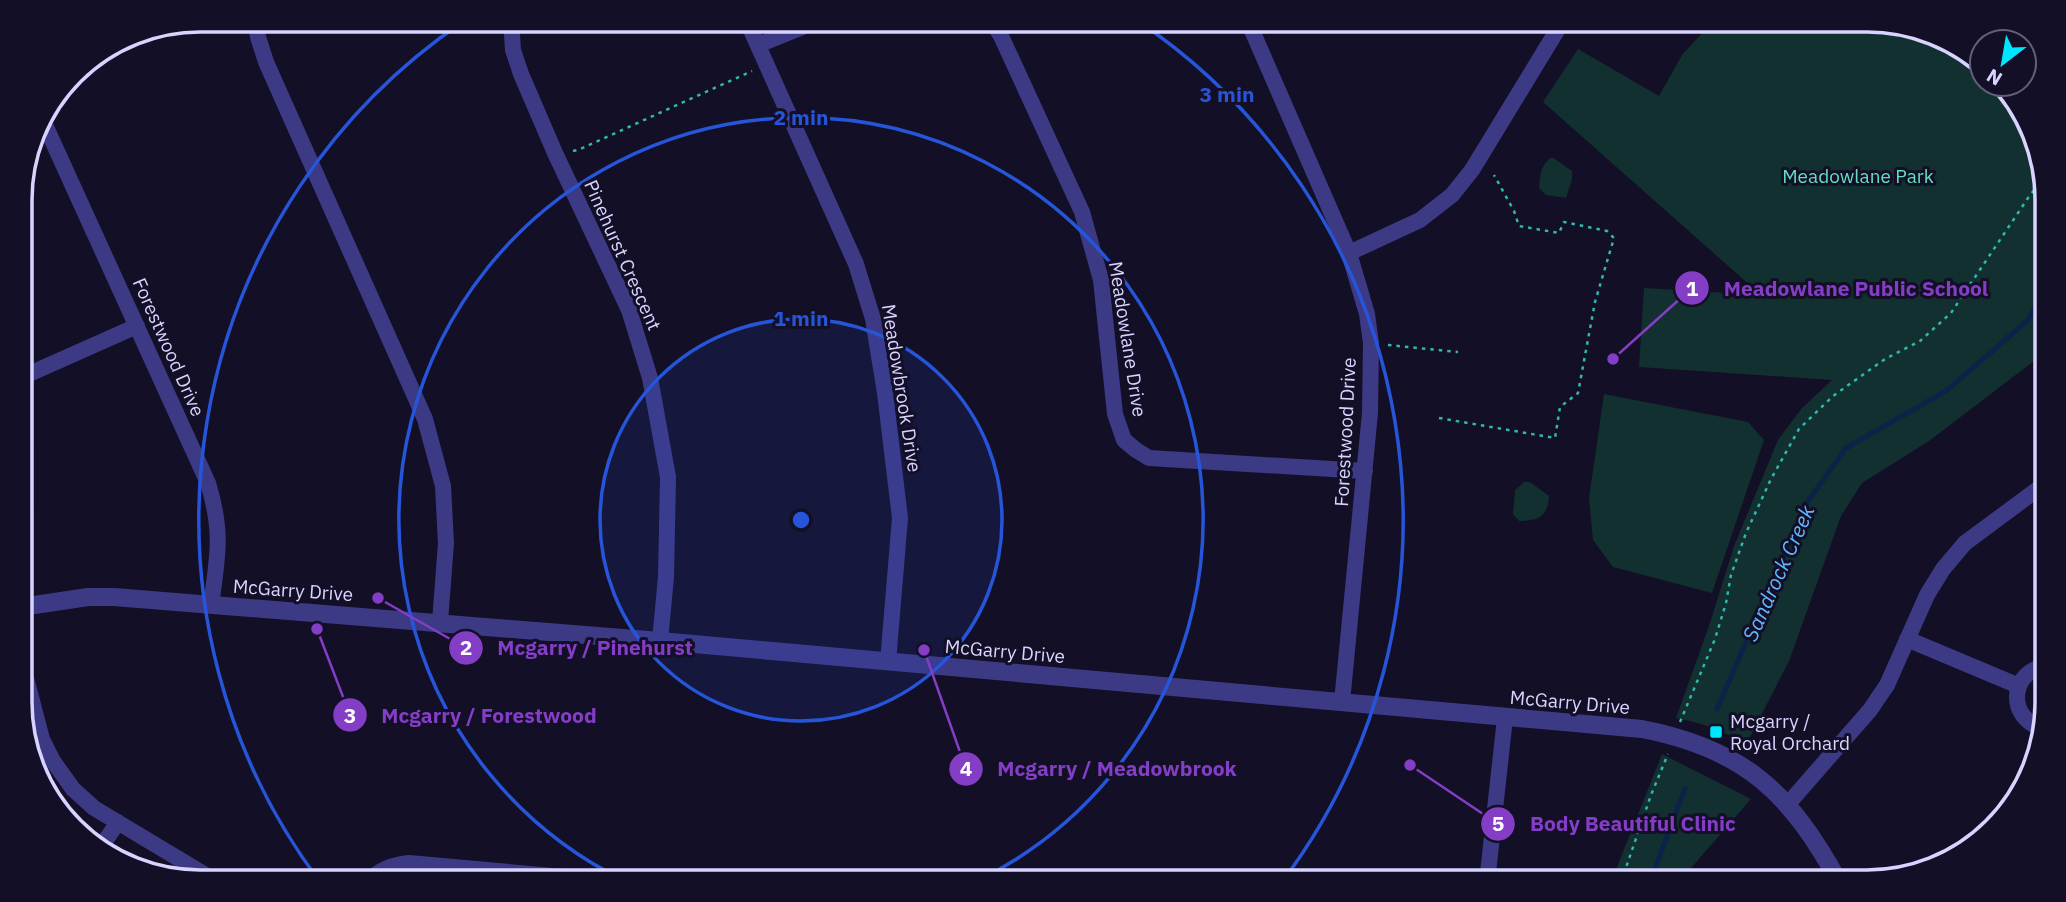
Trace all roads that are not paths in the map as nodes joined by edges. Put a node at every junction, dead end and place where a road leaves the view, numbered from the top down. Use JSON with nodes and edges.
{"nodes":[{"id":1,"x":257,"y":32,"type":"edge"},
{"id":2,"x":512,"y":32,"type":"edge"},
{"id":3,"x":752,"y":32,"type":"edge"},
{"id":4,"x":790,"y":32,"type":"edge"},
{"id":5,"x":999,"y":32,"type":"edge"},
{"id":6,"x":1253,"y":32,"type":"edge"},
{"id":7,"x":1556,"y":32,"type":"edge"},
{"id":8,"x":758,"y":45,"type":"junction"},
{"id":9,"x":47,"y":129,"type":"edge"},
{"id":10,"x":1349,"y":253,"type":"junction"},
{"id":11,"x":137,"y":326,"type":"junction"},
{"id":12,"x":32,"y":373,"type":"edge"},
{"id":13,"x":1365,"y":471,"type":"junction"},
{"id":14,"x":2035,"y":491,"type":"edge"},
{"id":15,"x":32,"y":605,"type":"edge"},
{"id":16,"x":211,"y":605,"type":"junction"},
{"id":17,"x":440,"y":622,"type":"junction"},
{"id":18,"x":1907,"y":639,"type":"junction"},
{"id":19,"x":660,"y":641,"type":"junction"},
{"id":20,"x":888,"y":662,"type":"junction"},
{"id":21,"x":2035,"y":669,"type":"edge"},
{"id":22,"x":2019,"y":686,"type":"junction"},
{"id":23,"x":32,"y":701,"type":"edge"},
{"id":24,"x":1342,"y":702,"type":"junction"},
{"id":25,"x":1504,"y":718,"type":"junction"},
{"id":26,"x":2033,"y":724,"type":"edge"},
{"id":27,"x":1788,"y":804,"type":"junction"},
{"id":28,"x":118,"y":822,"type":"junction"},
{"id":29,"x":105,"y":841,"type":"edge"},
{"id":30,"x":197,"y":870,"type":"edge"},
{"id":31,"x":381,"y":870,"type":"edge"},
{"id":32,"x":487,"y":870,"type":"edge"},
{"id":33,"x":1488,"y":870,"type":"edge"},
{"id":34,"x":1832,"y":870,"type":"edge"}],
"edges":[{"from":1,"to":17,"type":"street"},
{"from":2,"to":19,"type":"street","name":"Pinehurst Crescent"},
{"from":3,"to":8,"type":"street","name":"Meadowbrook Drive"},
{"from":4,"to":8,"type":"street"},
{"from":5,"to":13,"type":"street","name":"Meadowlane Drive"},
{"from":6,"to":10,"type":"street","name":"Forestwood Drive"},
{"from":7,"to":10,"type":"street"},
{"from":8,"to":20,"type":"street","name":"Meadowbrook Drive"},
{"from":9,"to":11,"type":"street","name":"Forestwood Drive"},
{"from":10,"to":13,"type":"street","name":"Forestwood Drive"},
{"from":11,"to":12,"type":"street"},
{"from":11,"to":16,"type":"street","name":"Forestwood Drive"},
{"from":13,"to":24,"type":"street","name":"Forestwood Drive"},
{"from":14,"to":18,"type":"street"},
{"from":15,"to":16,"type":"street","name":"McGarry Drive"},
{"from":16,"to":17,"type":"street","name":"McGarry Drive"},
{"from":17,"to":19,"type":"street","name":"McGarry Drive"},
{"from":18,"to":22,"type":"street"},
{"from":18,"to":27,"type":"street"},
{"from":19,"to":20,"type":"street","name":"McGarry Drive"},
{"from":20,"to":24,"type":"street","name":"McGarry Drive"},
{"from":21,"to":22,"type":"street"},
{"from":22,"to":26,"type":"street"},
{"from":23,"to":28,"type":"street"},
{"from":24,"to":25,"type":"street","name":"McGarry Drive"},
{"from":25,"to":27,"type":"street","name":"McGarry Drive"},
{"from":25,"to":33,"type":"street"},
{"from":27,"to":34,"type":"street","name":"McGarry Drive"},
{"from":28,"to":29,"type":"street"},
{"from":28,"to":30,"type":"street"},
{"from":31,"to":32,"type":"street"}]}
